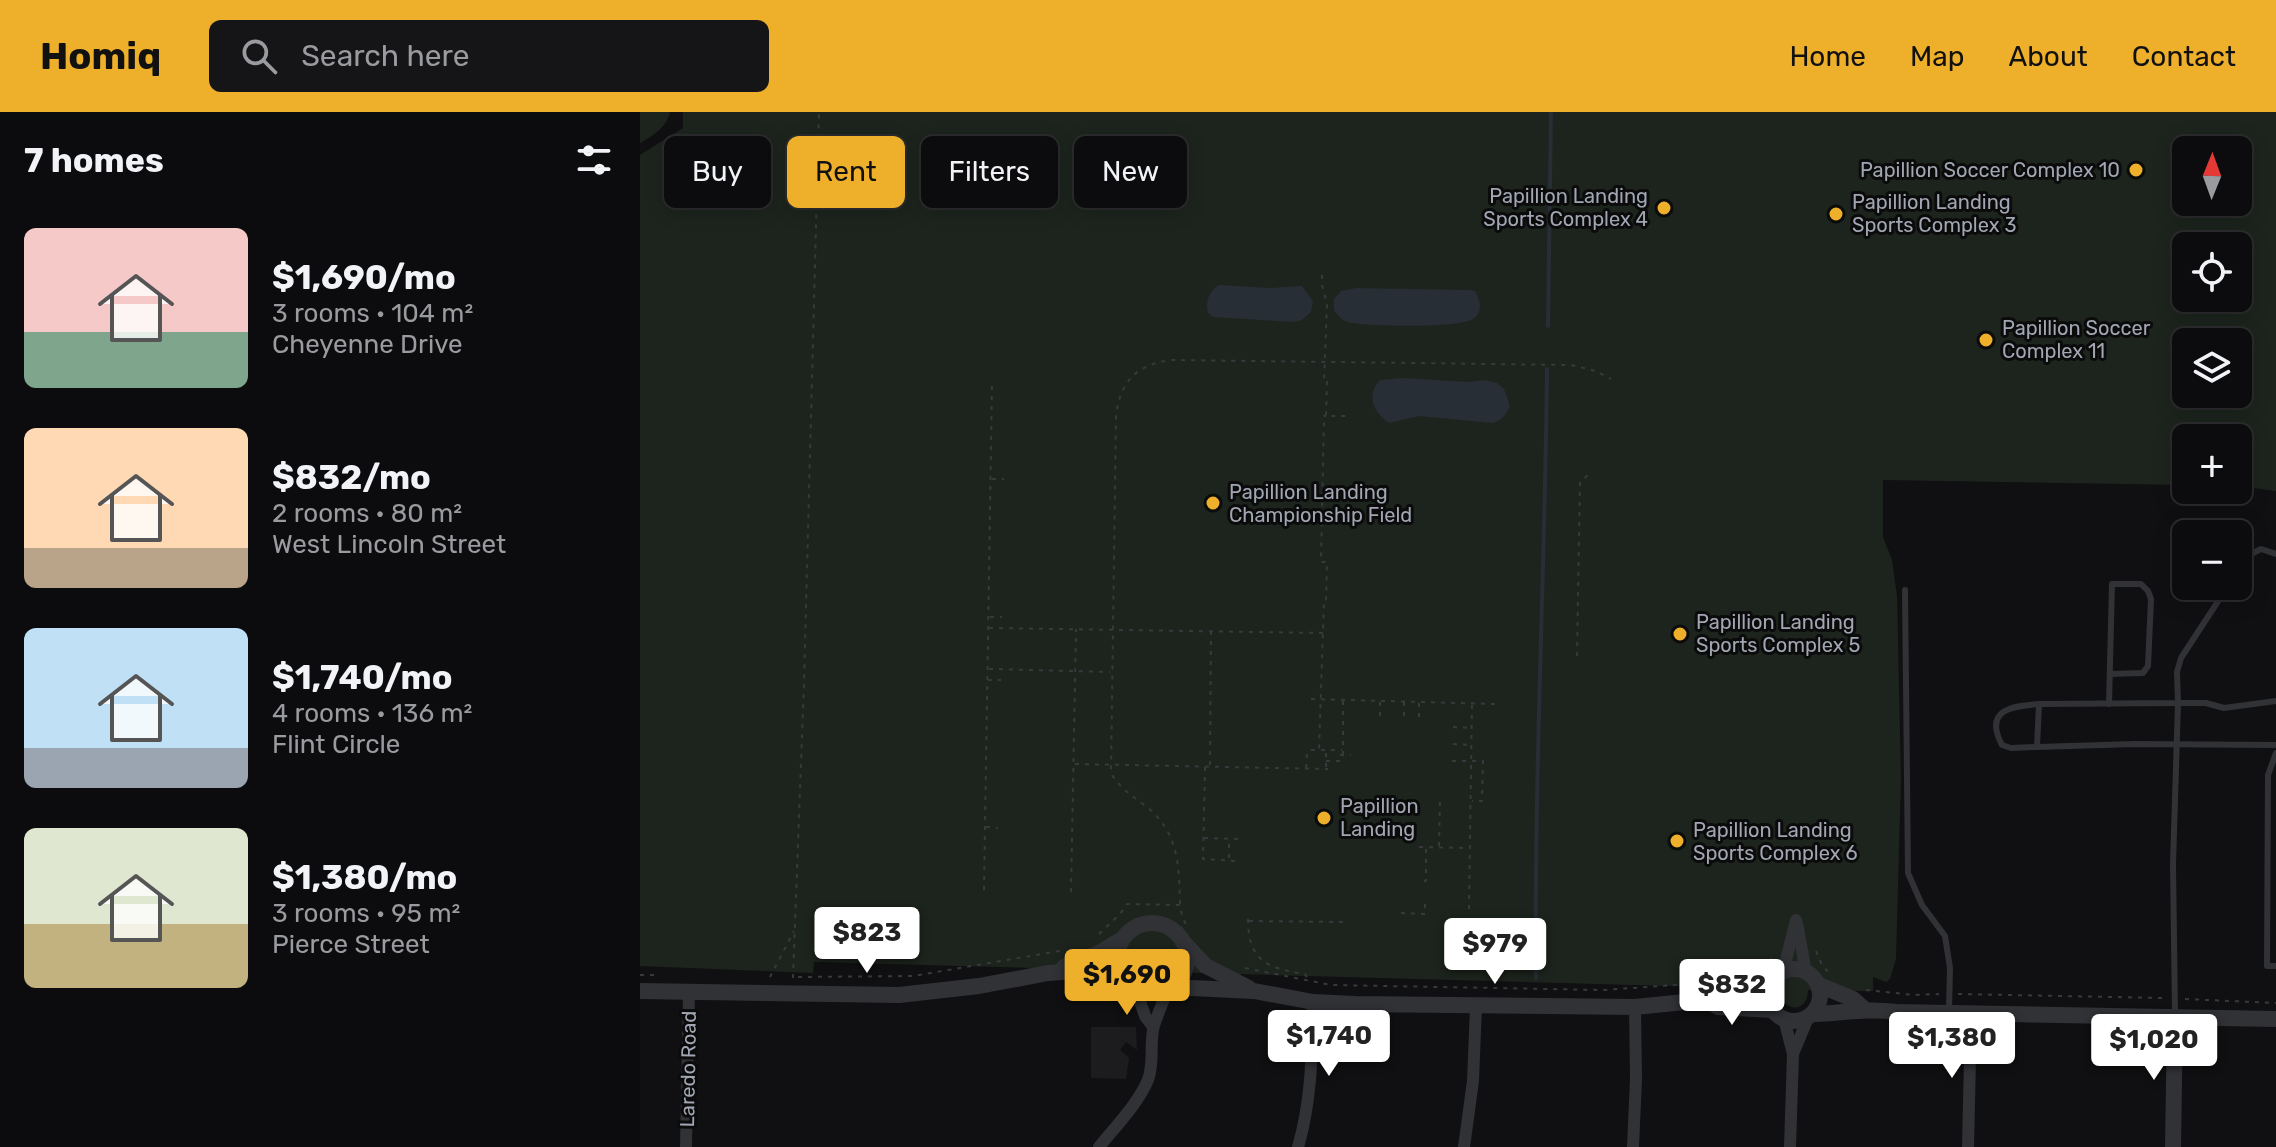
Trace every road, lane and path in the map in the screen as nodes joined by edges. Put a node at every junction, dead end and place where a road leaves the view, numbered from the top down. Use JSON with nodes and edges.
{"nodes":[{"id":1,"x":819,"y":112,"type":"edge"},
{"id":2,"x":1322,"y":275,"type":"dead end"},
{"id":3,"x":1325,"y":362,"type":"junction"},
{"id":4,"x":1611,"y":379,"type":"dead end"},
{"id":5,"x":992,"y":383,"type":"dead end"},
{"id":6,"x":1326,"y":416,"type":"junction"},
{"id":7,"x":1351,"y":416,"type":"dead end"},
{"id":8,"x":1588,"y":475,"type":"dead end"},
{"id":9,"x":991,"y":479,"type":"junction"},
{"id":10,"x":1004,"y":479,"type":"dead end"},
{"id":11,"x":2252,"y":554,"type":"edge"},
{"id":12,"x":2276,"y":554,"type":"edge"},
{"id":13,"x":1905,"y":590,"type":"dead end"},
{"id":14,"x":2219,"y":600,"type":"edge"},
{"id":15,"x":988,"y":617,"type":"junction"},
{"id":16,"x":1002,"y":617,"type":"dead end"},
{"id":17,"x":988,"y":628,"type":"junction"},
{"id":18,"x":1076,"y":629,"type":"junction"},
{"id":19,"x":1112,"y":630,"type":"junction"},
{"id":20,"x":1211,"y":631,"type":"junction"},
{"id":21,"x":1323,"y":633,"type":"junction"},
{"id":22,"x":1577,"y":656,"type":"dead end"},
{"id":23,"x":987,"y":669,"type":"junction"},
{"id":24,"x":1075,"y":671,"type":"junction"},
{"id":25,"x":1111,"y":672,"type":"junction"},
{"id":26,"x":2110,"y":674,"type":"junction"},
{"id":27,"x":987,"y":680,"type":"junction"},
{"id":28,"x":1001,"y":680,"type":"dead end"},
{"id":29,"x":1311,"y":699,"type":"dead end"},
{"id":30,"x":1321,"y":699,"type":"junction"},
{"id":31,"x":1343,"y":700,"type":"junction"},
{"id":32,"x":1380,"y":700,"type":"junction"},
{"id":33,"x":1404,"y":701,"type":"junction"},
{"id":34,"x":2276,"y":701,"type":"edge"},
{"id":35,"x":1419,"y":702,"type":"junction"},
{"id":36,"x":1472,"y":703,"type":"junction"},
{"id":37,"x":2178,"y":703,"type":"junction"},
{"id":38,"x":1495,"y":704,"type":"dead end"},
{"id":39,"x":2039,"y":704,"type":"junction"},
{"id":40,"x":2109,"y":704,"type":"junction"},
{"id":41,"x":1380,"y":716,"type":"dead end"},
{"id":42,"x":1404,"y":716,"type":"dead end"},
{"id":43,"x":1419,"y":717,"type":"dead end"},
{"id":44,"x":1453,"y":727,"type":"dead end"},
{"id":45,"x":1472,"y":728,"type":"junction"},
{"id":46,"x":1453,"y":744,"type":"dead end"},
{"id":47,"x":2177,"y":744,"type":"junction"},
{"id":48,"x":1472,"y":745,"type":"junction"},
{"id":49,"x":2276,"y":745,"type":"edge"},
{"id":50,"x":2037,"y":747,"type":"junction"},
{"id":51,"x":1319,"y":750,"type":"junction"},
{"id":52,"x":1326,"y":750,"type":"junction"},
{"id":53,"x":1343,"y":750,"type":"junction"},
{"id":54,"x":2276,"y":753,"type":"edge"},
{"id":55,"x":1343,"y":755,"type":"junction"},
{"id":56,"x":1351,"y":755,"type":"dead end"},
{"id":57,"x":1326,"y":761,"type":"junction"},
{"id":58,"x":1452,"y":761,"type":"dead end"},
{"id":59,"x":1471,"y":761,"type":"junction"},
{"id":60,"x":1074,"y":764,"type":"junction"},
{"id":61,"x":1111,"y":765,"type":"junction"},
{"id":62,"x":1208,"y":766,"type":"junction"},
{"id":63,"x":1306,"y":768,"type":"junction"},
{"id":64,"x":1440,"y":799,"type":"dead end"},
{"id":65,"x":1471,"y":801,"type":"junction"},
{"id":66,"x":985,"y":827,"type":"junction"},
{"id":67,"x":998,"y":828,"type":"dead end"},
{"id":68,"x":1203,"y":838,"type":"junction"},
{"id":69,"x":1229,"y":839,"type":"junction"},
{"id":70,"x":1240,"y":839,"type":"dead end"},
{"id":71,"x":2267,"y":841,"type":"junction"},
{"id":72,"x":2276,"y":841,"type":"edge"},
{"id":73,"x":1419,"y":847,"type":"dead end"},
{"id":74,"x":1426,"y":847,"type":"junction"},
{"id":75,"x":1439,"y":848,"type":"junction"},
{"id":76,"x":1470,"y":848,"type":"junction"},
{"id":77,"x":1229,"y":860,"type":"junction"},
{"id":78,"x":1235,"y":861,"type":"dead end"},
{"id":79,"x":1424,"y":881,"type":"dead end"},
{"id":80,"x":984,"y":890,"type":"dead end"},
{"id":81,"x":1071,"y":892,"type":"dead end"},
{"id":82,"x":1425,"y":901,"type":"dead end"},
{"id":83,"x":1180,"y":905,"type":"junction"},
{"id":84,"x":1469,"y":909,"type":"dead end"},
{"id":85,"x":1401,"y":913,"type":"dead end"},
{"id":86,"x":1343,"y":920,"type":"dead end"},
{"id":87,"x":796,"y":926,"type":"junction"},
{"id":88,"x":1186,"y":936,"type":"junction"},
{"id":89,"x":1094,"y":939,"type":"dead end"},
{"id":90,"x":1122,"y":939,"type":"junction"},
{"id":91,"x":1803,"y":947,"type":"junction"},
{"id":92,"x":1788,"y":948,"type":"junction"},
{"id":93,"x":1070,"y":949,"type":"dead end"},
{"id":94,"x":1240,"y":966,"type":"dead end"},
{"id":95,"x":2276,"y":966,"type":"edge"},
{"id":96,"x":1806,"y":972,"type":"junction"},
{"id":97,"x":1048,"y":973,"type":"junction"},
{"id":98,"x":1772,"y":975,"type":"junction"},
{"id":99,"x":770,"y":977,"type":"dead end"},
{"id":100,"x":1824,"y":980,"type":"junction"},
{"id":101,"x":1308,"y":981,"type":"junction"},
{"id":102,"x":1714,"y":982,"type":"dead end"},
{"id":103,"x":1130,"y":984,"type":"junction"},
{"id":104,"x":1170,"y":988,"type":"junction"},
{"id":105,"x":1862,"y":990,"type":"dead end"},
{"id":106,"x":640,"y":991,"type":"edge"},
{"id":107,"x":1254,"y":991,"type":"junction"},
{"id":108,"x":689,"y":992,"type":"junction"},
{"id":109,"x":1950,"y":994,"type":"junction"},
{"id":110,"x":2174,"y":998,"type":"junction"},
{"id":111,"x":1705,"y":1000,"type":"junction"},
{"id":112,"x":1313,"y":1002,"type":"junction"},
{"id":113,"x":2276,"y":1003,"type":"edge"},
{"id":114,"x":1476,"y":1006,"type":"junction"},
{"id":115,"x":1635,"y":1007,"type":"junction"},
{"id":116,"x":1863,"y":1008,"type":"junction"},
{"id":117,"x":1949,"y":1013,"type":"junction"},
{"id":118,"x":1971,"y":1014,"type":"junction"},
{"id":119,"x":1778,"y":1015,"type":"junction"},
{"id":120,"x":1811,"y":1016,"type":"junction"},
{"id":121,"x":2175,"y":1018,"type":"junction"},
{"id":122,"x":2276,"y":1019,"type":"edge"},
{"id":123,"x":1153,"y":1027,"type":"junction"},
{"id":124,"x":1793,"y":1054,"type":"junction"},
{"id":125,"x":686,"y":1147,"type":"edge"},
{"id":126,"x":1099,"y":1147,"type":"edge"},
{"id":127,"x":1298,"y":1147,"type":"edge"},
{"id":128,"x":1464,"y":1147,"type":"edge"},
{"id":129,"x":1633,"y":1147,"type":"edge"},
{"id":130,"x":1790,"y":1147,"type":"edge"},
{"id":131,"x":1968,"y":1147,"type":"edge"},
{"id":132,"x":2173,"y":1147,"type":"edge"}],
"edges":[{"from":1,"to":87,"type":"path"},
{"from":2,"to":3,"type":"path"},
{"from":3,"to":4,"type":"path"},
{"from":3,"to":6,"type":"path"},
{"from":3,"to":19,"type":"path"},
{"from":5,"to":9,"type":"path"},
{"from":6,"to":7,"type":"path"},
{"from":6,"to":21,"type":"path"},
{"from":8,"to":22,"type":"path"},
{"from":9,"to":10,"type":"path"},
{"from":9,"to":15,"type":"path"},
{"from":11,"to":12,"type":"lane"},
{"from":13,"to":109,"type":"lane"},
{"from":14,"to":37,"type":"lane"},
{"from":15,"to":16,"type":"path"},
{"from":15,"to":17,"type":"path"},
{"from":17,"to":18,"type":"path"},
{"from":17,"to":23,"type":"path"},
{"from":18,"to":19,"type":"path"},
{"from":18,"to":24,"type":"path"},
{"from":19,"to":20,"type":"path"},
{"from":19,"to":25,"type":"path"},
{"from":20,"to":21,"type":"path"},
{"from":20,"to":62,"type":"path"},
{"from":21,"to":30,"type":"path"},
{"from":23,"to":24,"type":"path"},
{"from":23,"to":27,"type":"path"},
{"from":24,"to":25,"type":"path"},
{"from":24,"to":60,"type":"path"},
{"from":25,"to":61,"type":"path"},
{"from":26,"to":26,"type":"lane"},
{"from":26,"to":40,"type":"lane"},
{"from":27,"to":28,"type":"path"},
{"from":27,"to":66,"type":"path"},
{"from":29,"to":30,"type":"path"},
{"from":30,"to":31,"type":"path"},
{"from":30,"to":51,"type":"path"},
{"from":31,"to":32,"type":"path"},
{"from":31,"to":53,"type":"path"},
{"from":32,"to":33,"type":"path"},
{"from":32,"to":41,"type":"path"},
{"from":33,"to":35,"type":"path"},
{"from":33,"to":42,"type":"path"},
{"from":34,"to":37,"type":"lane"},
{"from":35,"to":36,"type":"path"},
{"from":35,"to":43,"type":"path"},
{"from":36,"to":38,"type":"path"},
{"from":36,"to":45,"type":"path"},
{"from":37,"to":40,"type":"lane"},
{"from":37,"to":47,"type":"lane"},
{"from":39,"to":40,"type":"lane"},
{"from":39,"to":50,"type":"lane"},
{"from":39,"to":50,"type":"lane"},
{"from":44,"to":45,"type":"path"},
{"from":45,"to":48,"type":"path"},
{"from":46,"to":48,"type":"path"},
{"from":47,"to":49,"type":"lane"},
{"from":47,"to":50,"type":"lane"},
{"from":47,"to":110,"type":"lane"},
{"from":48,"to":59,"type":"path"},
{"from":51,"to":52,"type":"path"},
{"from":51,"to":63,"type":"path"},
{"from":52,"to":53,"type":"path"},
{"from":52,"to":57,"type":"path"},
{"from":53,"to":55,"type":"path"},
{"from":54,"to":71,"type":"lane"},
{"from":55,"to":56,"type":"path"},
{"from":55,"to":57,"type":"path"},
{"from":57,"to":63,"type":"path"},
{"from":58,"to":59,"type":"path"},
{"from":59,"to":65,"type":"path"},
{"from":59,"to":65,"type":"path"},
{"from":60,"to":61,"type":"path"},
{"from":60,"to":81,"type":"path"},
{"from":61,"to":62,"type":"path"},
{"from":61,"to":83,"type":"path"},
{"from":62,"to":63,"type":"path"},
{"from":62,"to":68,"type":"path"},
{"from":64,"to":75,"type":"path"},
{"from":65,"to":76,"type":"path"},
{"from":66,"to":67,"type":"path"},
{"from":66,"to":80,"type":"path"},
{"from":68,"to":69,"type":"path"},
{"from":68,"to":77,"type":"path"},
{"from":69,"to":70,"type":"path"},
{"from":69,"to":77,"type":"path"},
{"from":71,"to":72,"type":"lane"},
{"from":71,"to":95,"type":"lane"},
{"from":73,"to":74,"type":"path"},
{"from":74,"to":75,"type":"path"},
{"from":74,"to":79,"type":"path"},
{"from":75,"to":76,"type":"path"},
{"from":76,"to":84,"type":"path"},
{"from":77,"to":78,"type":"path"},
{"from":82,"to":85,"type":"path"},
{"from":83,"to":88,"type":"path"},
{"from":83,"to":89,"type":"path"},
{"from":86,"to":101,"type":"path"},
{"from":87,"to":93,"type":"path"},
{"from":87,"to":99,"type":"path"},
{"from":88,"to":90,"type":"street"},
{"from":88,"to":104,"type":"street"},
{"from":88,"to":107,"type":"street"},
{"from":90,"to":97,"type":"street"},
{"from":90,"to":103,"type":"street"},
{"from":91,"to":92,"type":"street"},
{"from":91,"to":96,"type":"street"},
{"from":91,"to":100,"type":"path"},
{"from":92,"to":98,"type":"street"},
{"from":92,"to":98,"type":"path"},
{"from":94,"to":101,"type":"path"},
{"from":96,"to":98,"type":"street"},
{"from":96,"to":100,"type":"street"},
{"from":97,"to":103,"type":"street"},
{"from":97,"to":108,"type":"street"},
{"from":98,"to":111,"type":"street"},
{"from":98,"to":119,"type":"street"},
{"from":100,"to":116,"type":"street"},
{"from":100,"to":120,"type":"street"},
{"from":101,"to":102,"type":"path"},
{"from":103,"to":104,"type":"street"},
{"from":103,"to":123,"type":"street"},
{"from":104,"to":107,"type":"street"},
{"from":104,"to":123,"type":"street"},
{"from":105,"to":109,"type":"path"},
{"from":106,"to":108,"type":"street"},
{"from":107,"to":112,"type":"street"},
{"from":108,"to":125,"type":"street","name":"Laredo Road"},
{"from":109,"to":110,"type":"path"},
{"from":109,"to":117,"type":"lane"},
{"from":110,"to":113,"type":"path"},
{"from":110,"to":121,"type":"lane"},
{"from":111,"to":115,"type":"street"},
{"from":111,"to":119,"type":"street"},
{"from":112,"to":114,"type":"street"},
{"from":112,"to":127,"type":"street"},
{"from":114,"to":115,"type":"street"},
{"from":114,"to":128,"type":"street"},
{"from":115,"to":129,"type":"street"},
{"from":116,"to":117,"type":"street"},
{"from":116,"to":120,"type":"street"},
{"from":117,"to":118,"type":"street"},
{"from":118,"to":121,"type":"street"},
{"from":118,"to":131,"type":"street"},
{"from":119,"to":120,"type":"street"},
{"from":119,"to":124,"type":"street"},
{"from":120,"to":124,"type":"street"},
{"from":121,"to":122,"type":"street"},
{"from":121,"to":132,"type":"street"},
{"from":123,"to":126,"type":"street"},
{"from":124,"to":130,"type":"street"}]}
